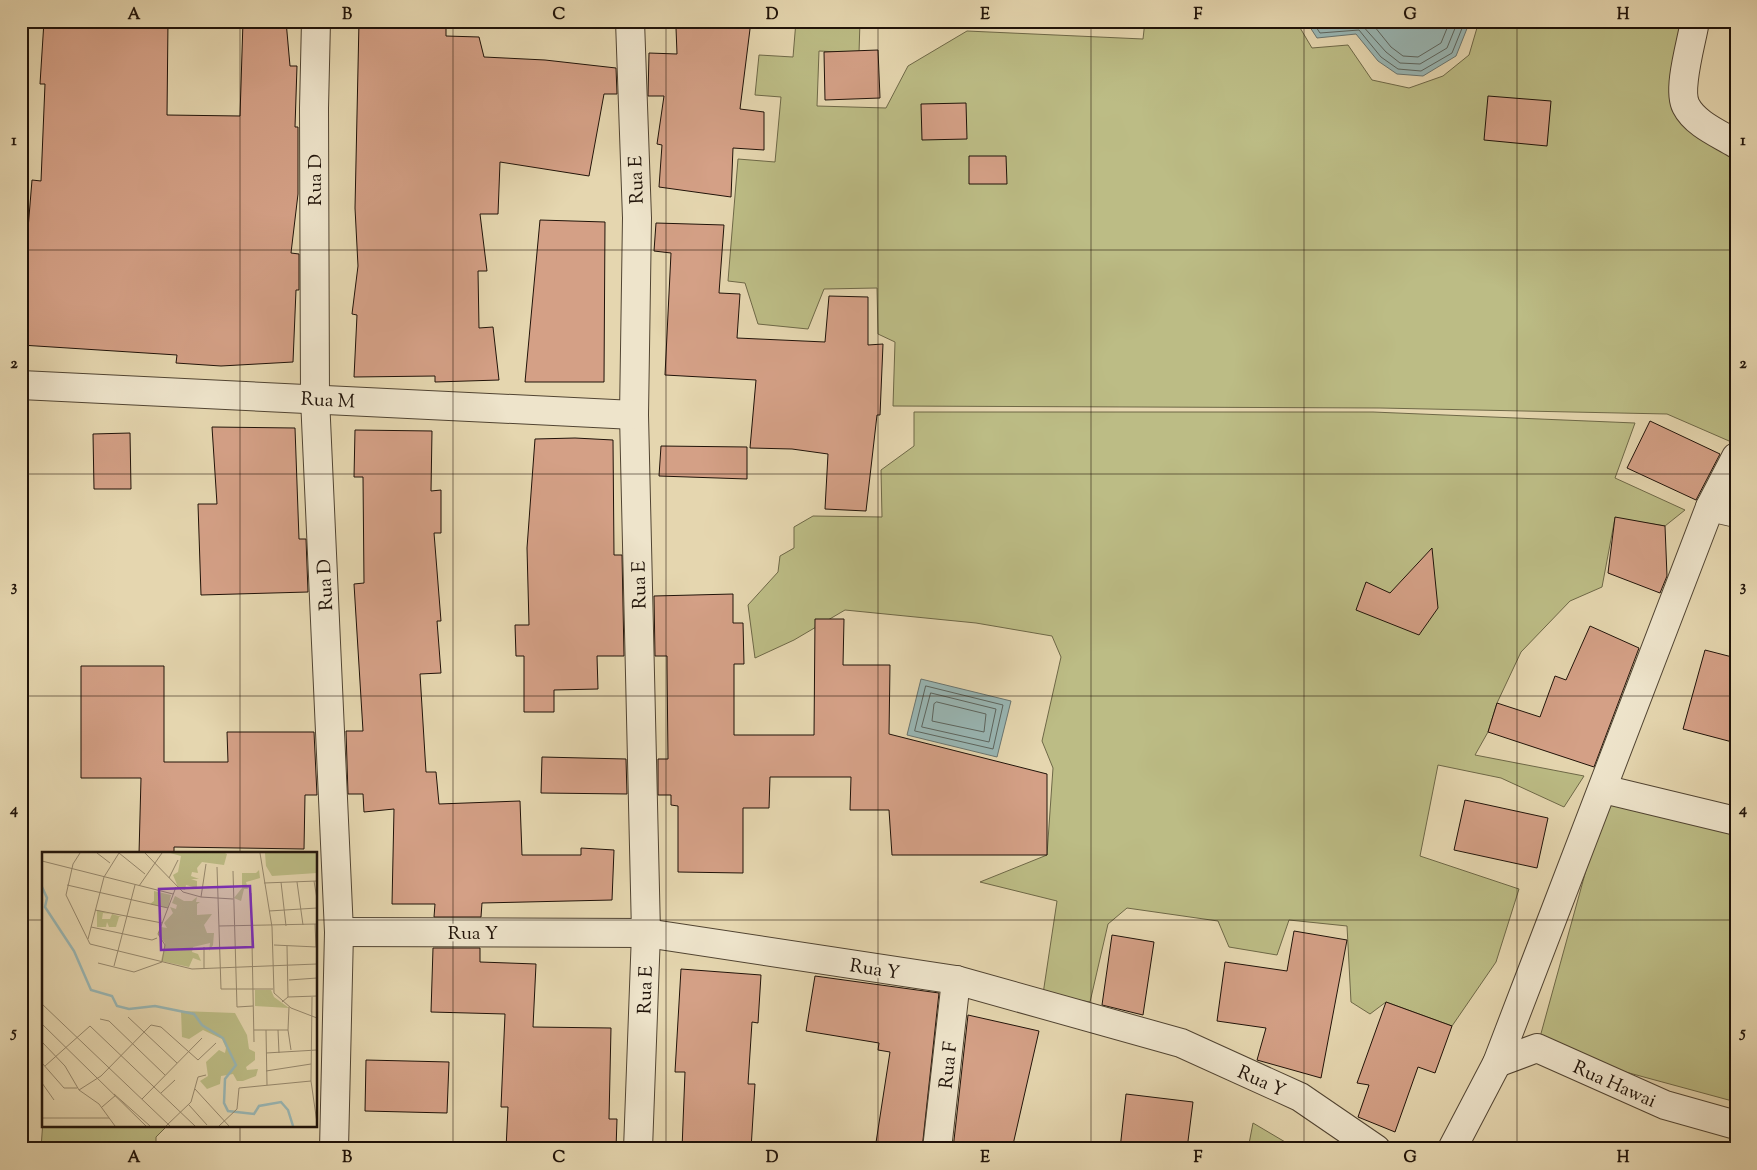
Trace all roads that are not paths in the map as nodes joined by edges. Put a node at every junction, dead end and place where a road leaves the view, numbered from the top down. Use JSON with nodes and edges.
{"nodes":[{"id":1,"x":316,"y":21,"type":"edge"},
{"id":2,"x":630,"y":21,"type":"edge"},
{"id":3,"x":1695,"y":21,"type":"edge"},
{"id":4,"x":1736,"y":144,"type":"edge"},
{"id":5,"x":21,"y":385,"type":"edge"},
{"id":6,"x":316,"y":398,"type":"junction"},
{"id":7,"x":634,"y":415,"type":"junction"},
{"id":8,"x":1736,"y":457,"type":"edge"},
{"id":9,"x":1723,"y":510,"type":"edge"},
{"id":10,"x":1603,"y":790,"type":"junction"},
{"id":11,"x":1736,"y":821,"type":"edge"},
{"id":12,"x":339,"y":932,"type":"junction"},
{"id":13,"x":646,"y":933,"type":"junction"},
{"id":14,"x":956,"y":980,"type":"junction"},
{"id":15,"x":1497,"y":1063,"type":"junction"},
{"id":16,"x":1736,"y":1125,"type":"edge"},
{"id":17,"x":334,"y":1149,"type":"edge"},
{"id":18,"x":638,"y":1149,"type":"edge"},
{"id":19,"x":937,"y":1149,"type":"edge"},
{"id":20,"x":1376,"y":1149,"type":"edge"},
{"id":21,"x":1452,"y":1149,"type":"edge"}],
"edges":[{"from":1,"to":6,"type":"street","name":"Rua D"},
{"from":2,"to":7,"type":"street","name":"Rua E"},
{"from":3,"to":4,"type":"street"},
{"from":5,"to":6,"type":"street","name":"Rua M"},
{"from":6,"to":7,"type":"street","name":"Rua M"},
{"from":6,"to":12,"type":"street","name":"Rua D"},
{"from":7,"to":13,"type":"street","name":"Rua E"},
{"from":8,"to":9,"type":"street"},
{"from":9,"to":10,"type":"street"},
{"from":10,"to":11,"type":"street"},
{"from":10,"to":15,"type":"street"},
{"from":12,"to":13,"type":"street","name":"Rua Y"},
{"from":12,"to":17,"type":"street","name":"Rua D"},
{"from":13,"to":14,"type":"street","name":"Rua Y"},
{"from":13,"to":18,"type":"street","name":"Rua E"},
{"from":14,"to":19,"type":"street","name":"Rua F"},
{"from":14,"to":20,"type":"street","name":"Rua Y"},
{"from":15,"to":16,"type":"street","name":"Rua Hawai"},
{"from":15,"to":21,"type":"street"}]}
